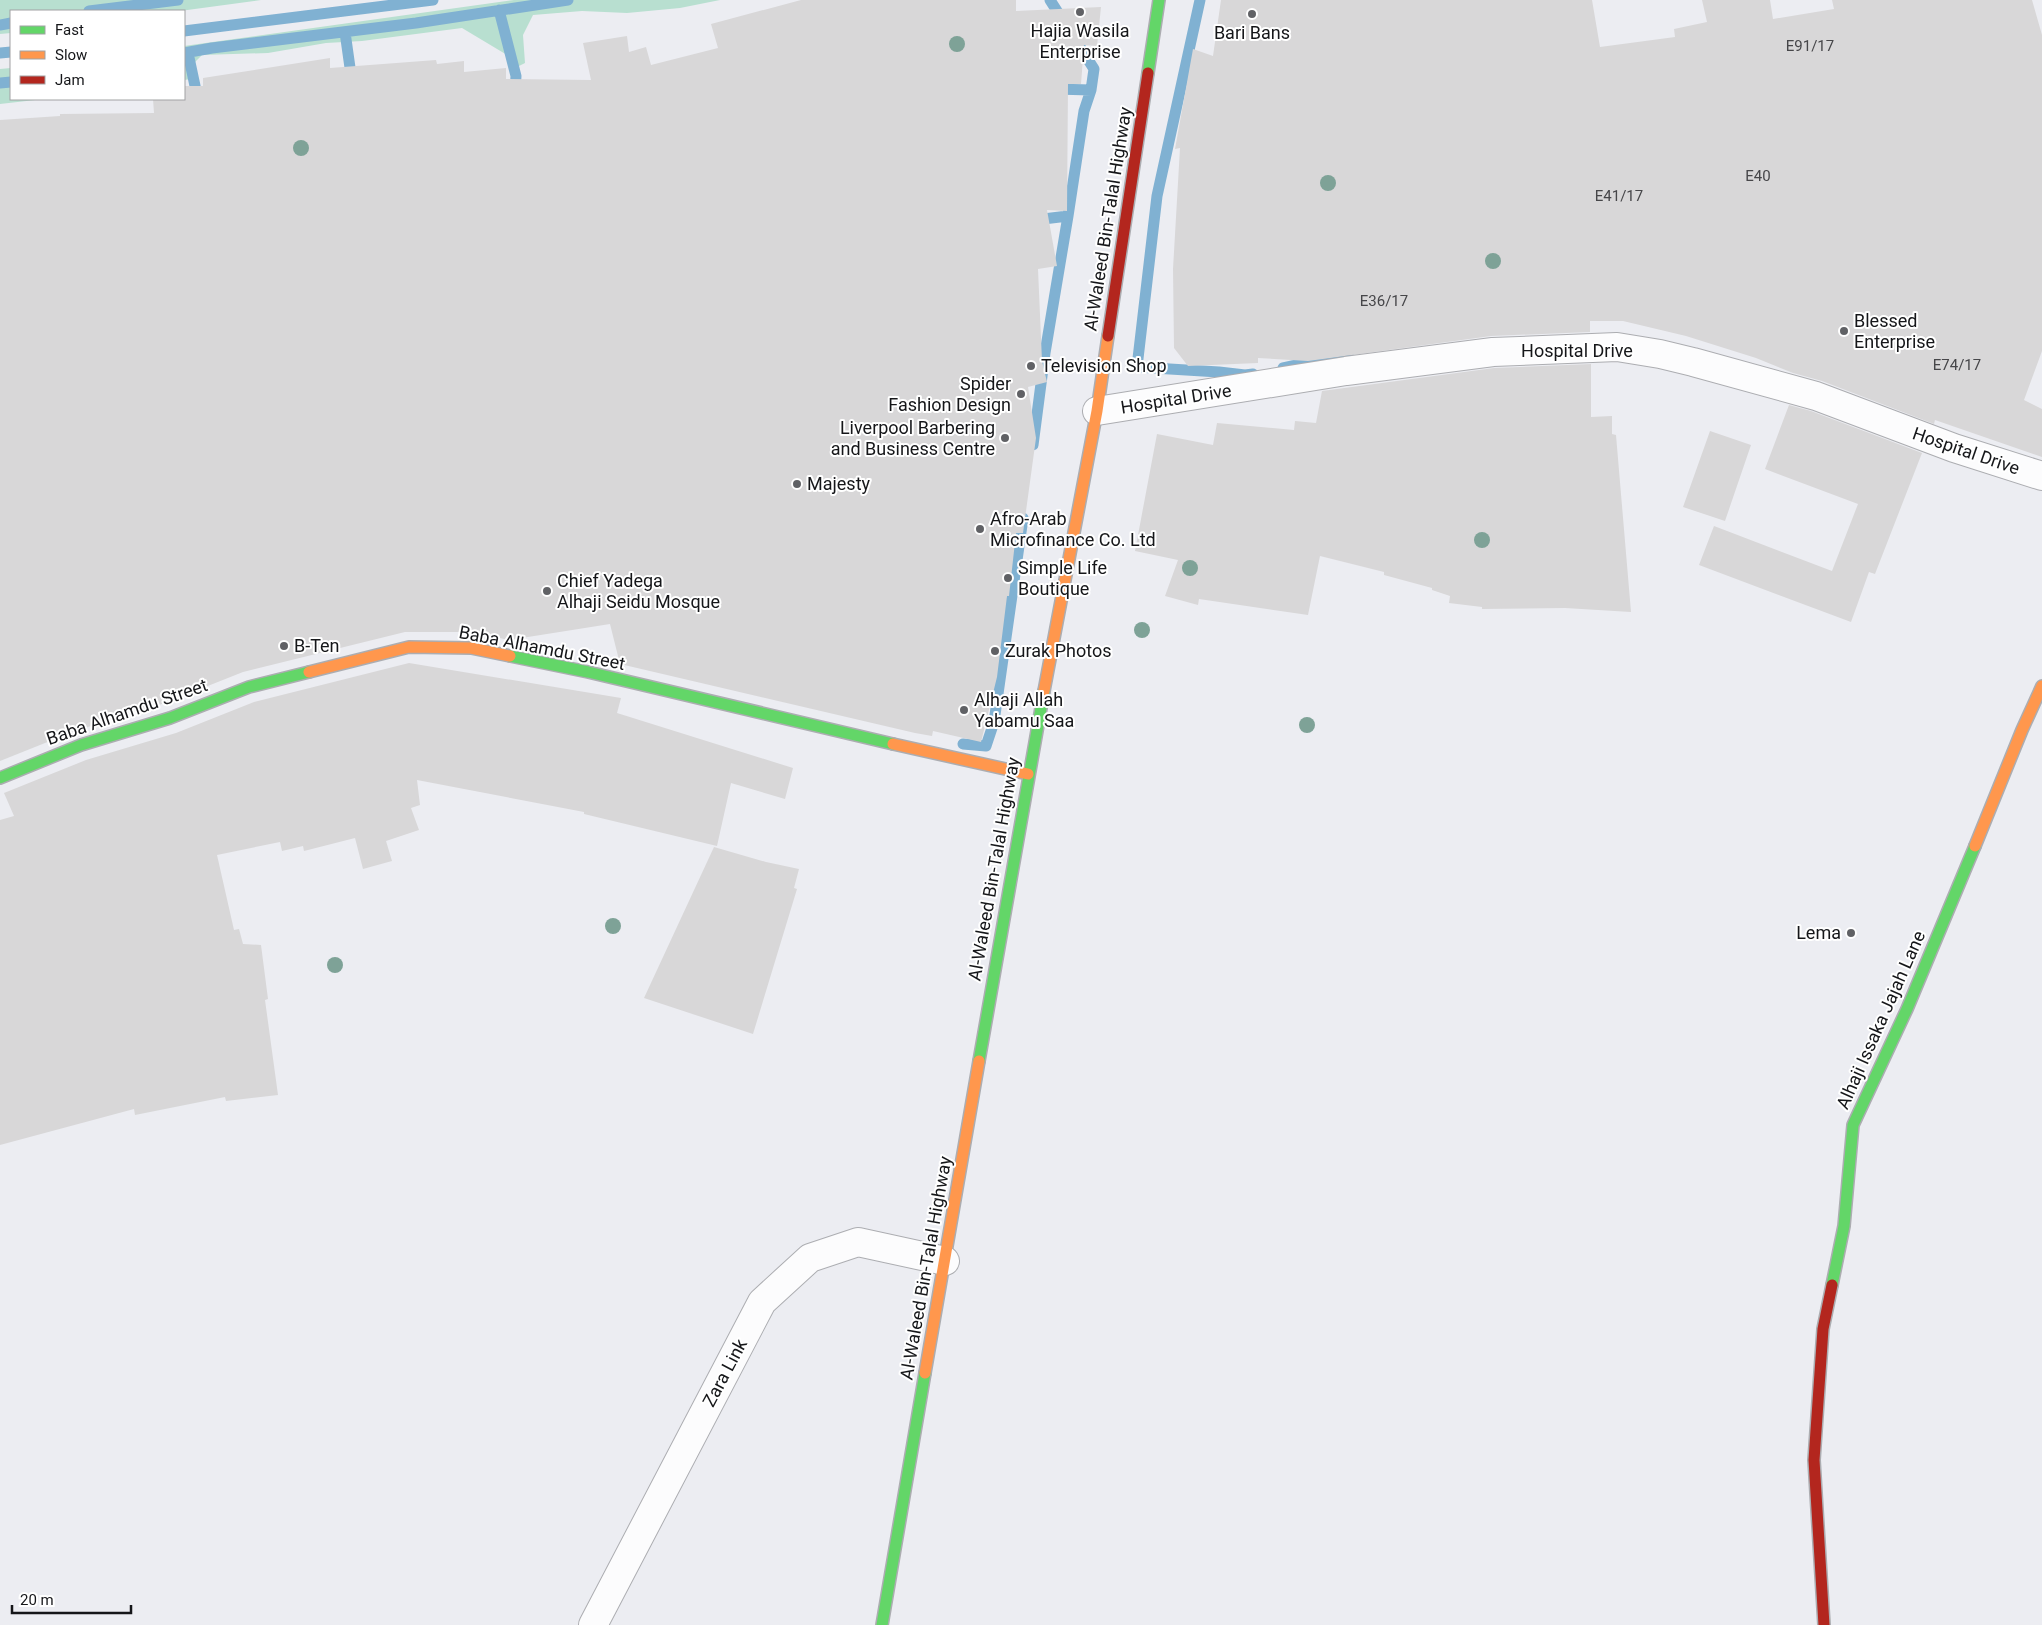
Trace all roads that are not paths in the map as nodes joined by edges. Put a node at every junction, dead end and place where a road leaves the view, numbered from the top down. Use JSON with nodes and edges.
{"nodes":[{"id":1,"x":1159,"y":0,"type":"edge"},
{"id":2,"x":1097,"y":411,"type":"junction"},
{"id":3,"x":2042,"y":476,"type":"edge"},
{"id":4,"x":2042,"y":686,"type":"edge"},
{"id":5,"x":1028,"y":774,"type":"junction"},
{"id":6,"x":0,"y":778,"type":"edge"},
{"id":7,"x":945,"y":1261,"type":"junction"},
{"id":8,"x":593,"y":1625,"type":"edge"},
{"id":9,"x":882,"y":1625,"type":"edge"},
{"id":10,"x":1824,"y":1625,"type":"edge"}],
"edges":[{"from":1,"to":2,"type":"street","name":"Al-Waleed Bin-Talal Highway"},
{"from":2,"to":3,"type":"street","name":"Hospital Drive"},
{"from":2,"to":5,"type":"street","name":"Al-Waleed Bin-Talal Highway"},
{"from":4,"to":10,"type":"street","name":"Alhaji Issaka Jajah Lane"},
{"from":5,"to":6,"type":"street","name":"Baba Alhamdu Street"},
{"from":5,"to":7,"type":"street","name":"Al-Waleed Bin-Talal Highway"},
{"from":7,"to":8,"type":"street","name":"Zara Link"},
{"from":7,"to":9,"type":"street","name":"Al-Waleed Bin-Talal Highway"}]}
